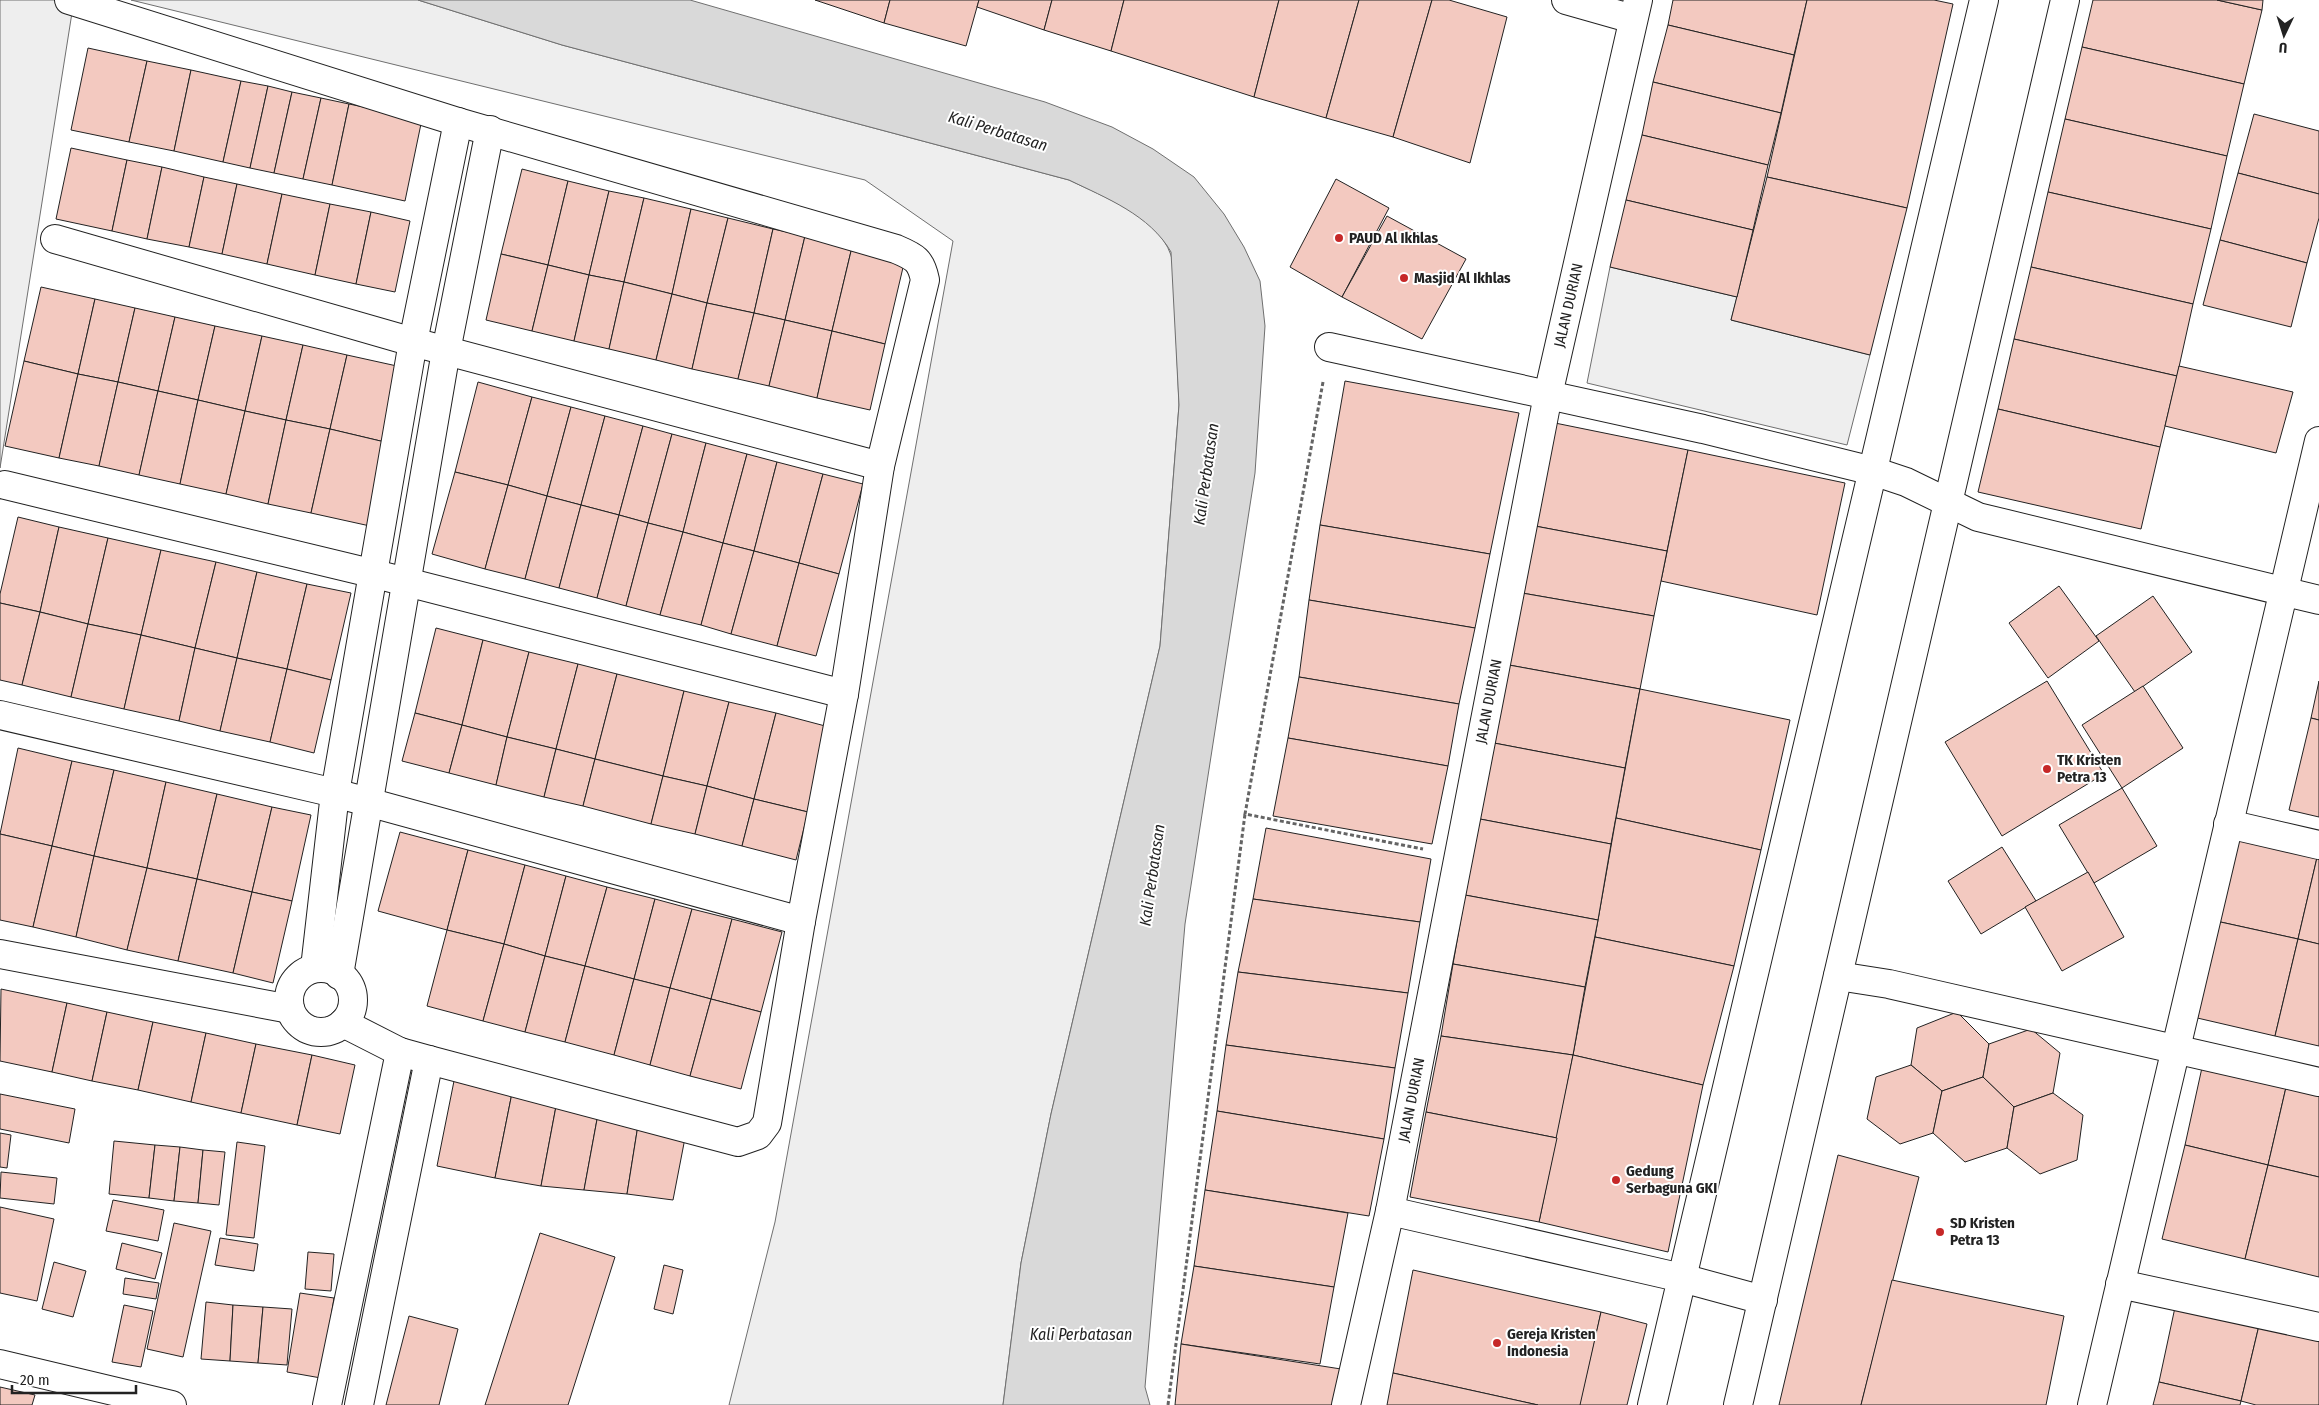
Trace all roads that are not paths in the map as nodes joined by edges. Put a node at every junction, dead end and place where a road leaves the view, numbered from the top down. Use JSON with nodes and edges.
{"nodes":[{"id":1,"x":70,"y":0,"type":"edge"},
{"id":2,"x":1566,"y":0,"type":"edge"},
{"id":3,"x":1984,"y":0,"type":"edge"},
{"id":4,"x":2065,"y":0,"type":"edge"},
{"id":5,"x":1636,"y":9,"type":"edge"},
{"id":6,"x":458,"y":122,"type":"junction"},
{"id":7,"x":490,"y":130,"type":"junction"},
{"id":8,"x":55,"y":239,"type":"dead end"},
{"id":9,"x":413,"y":342,"type":"junction"},
{"id":10,"x":1329,"y":347,"type":"road end"},
{"id":11,"x":446,"y":351,"type":"junction"},
{"id":12,"x":1548,"y":395,"type":"junction"},
{"id":13,"x":2319,"y":441,"type":"edge"},
{"id":14,"x":880,"y":466,"type":"junction"},
{"id":15,"x":1872,"y":471,"type":"junction"},
{"id":16,"x":5,"y":484,"type":"dead end"},
{"id":17,"x":1948,"y":503,"type":"junction"},
{"id":18,"x":375,"y":574,"type":"junction"},
{"id":19,"x":407,"y":582,"type":"junction"},
{"id":20,"x":2284,"y":591,"type":"junction"},
{"id":21,"x":2319,"y":600,"type":"edge"},
{"id":22,"x":844,"y":694,"type":"junction"},
{"id":23,"x":0,"y":715,"type":"edge"},
{"id":24,"x":335,"y":793,"type":"junction"},
{"id":25,"x":368,"y":802,"type":"junction"},
{"id":26,"x":2228,"y":824,"type":"junction"},
{"id":27,"x":2319,"y":845,"type":"edge"},
{"id":28,"x":801,"y":921,"type":"junction"},
{"id":29,"x":0,"y":954,"type":"edge"},
{"id":30,"x":327,"y":971,"type":"junction"},
{"id":31,"x":1838,"y":976,"type":"junction"},
{"id":32,"x":290,"y":1009,"type":"junction"},
{"id":33,"x":343,"y":1023,"type":"junction"},
{"id":34,"x":2176,"y":1048,"type":"junction"},
{"id":35,"x":400,"y":1052,"type":"junction"},
{"id":36,"x":429,"y":1060,"type":"junction"},
{"id":37,"x":2319,"y":1082,"type":"edge"},
{"id":38,"x":1390,"y":1211,"type":"junction"},
{"id":39,"x":1682,"y":1278,"type":"junction"},
{"id":40,"x":2120,"y":1284,"type":"junction"},
{"id":41,"x":1763,"y":1300,"type":"junction"},
{"id":42,"x":2319,"y":1327,"type":"edge"},
{"id":43,"x":0,"y":1364,"type":"edge"},
{"id":44,"x":172,"y":1405,"type":"edge"},
{"id":45,"x":328,"y":1405,"type":"edge"},
{"id":46,"x":359,"y":1405,"type":"edge"},
{"id":47,"x":1346,"y":1405,"type":"edge"},
{"id":48,"x":1652,"y":1405,"type":"edge"},
{"id":49,"x":1738,"y":1405,"type":"edge"},
{"id":50,"x":2092,"y":1405,"type":"edge"}],
"edges":[{"from":1,"to":6,"type":"street"},
{"from":2,"to":5,"type":"street"},
{"from":3,"to":15,"type":"street"},
{"from":4,"to":17,"type":"street"},
{"from":5,"to":12,"type":"street","name":"JALAN DURIAN"},
{"from":6,"to":7,"type":"street"},
{"from":6,"to":9,"type":"street"},
{"from":7,"to":11,"type":"street"},
{"from":7,"to":14,"type":"street"},
{"from":8,"to":9,"type":"street"},
{"from":9,"to":11,"type":"street"},
{"from":9,"to":18,"type":"street"},
{"from":10,"to":12,"type":"street"},
{"from":11,"to":14,"type":"street"},
{"from":11,"to":19,"type":"street"},
{"from":12,"to":15,"type":"street"},
{"from":12,"to":38,"type":"street","name":"JALAN DURIAN"},
{"from":13,"to":20,"type":"street"},
{"from":14,"to":22,"type":"street"},
{"from":15,"to":17,"type":"street"},
{"from":15,"to":39,"type":"street"},
{"from":16,"to":18,"type":"street"},
{"from":17,"to":20,"type":"street"},
{"from":17,"to":31,"type":"street"},
{"from":18,"to":19,"type":"street"},
{"from":18,"to":24,"type":"street"},
{"from":19,"to":22,"type":"street"},
{"from":19,"to":25,"type":"street"},
{"from":20,"to":21,"type":"street"},
{"from":20,"to":26,"type":"street"},
{"from":22,"to":28,"type":"street"},
{"from":23,"to":24,"type":"street"},
{"from":24,"to":25,"type":"street"},
{"from":24,"to":30,"type":"street"},
{"from":25,"to":28,"type":"street"},
{"from":25,"to":30,"type":"street"},
{"from":26,"to":27,"type":"street"},
{"from":26,"to":34,"type":"street"},
{"from":28,"to":36,"type":"street"},
{"from":29,"to":32,"type":"street"},
{"from":30,"to":32,"type":"street"},
{"from":30,"to":33,"type":"street"},
{"from":31,"to":34,"type":"street"},
{"from":31,"to":41,"type":"street"},
{"from":32,"to":33,"type":"street"},
{"from":33,"to":35,"type":"street"},
{"from":34,"to":37,"type":"street"},
{"from":34,"to":40,"type":"street"},
{"from":35,"to":36,"type":"street"},
{"from":35,"to":45,"type":"street"},
{"from":36,"to":46,"type":"street"},
{"from":38,"to":39,"type":"street"},
{"from":38,"to":47,"type":"street","name":"JALAN DURIAN"},
{"from":39,"to":41,"type":"street"},
{"from":39,"to":48,"type":"street"},
{"from":40,"to":42,"type":"street"},
{"from":40,"to":50,"type":"street"},
{"from":41,"to":49,"type":"street"},
{"from":43,"to":44,"type":"street"}]}
